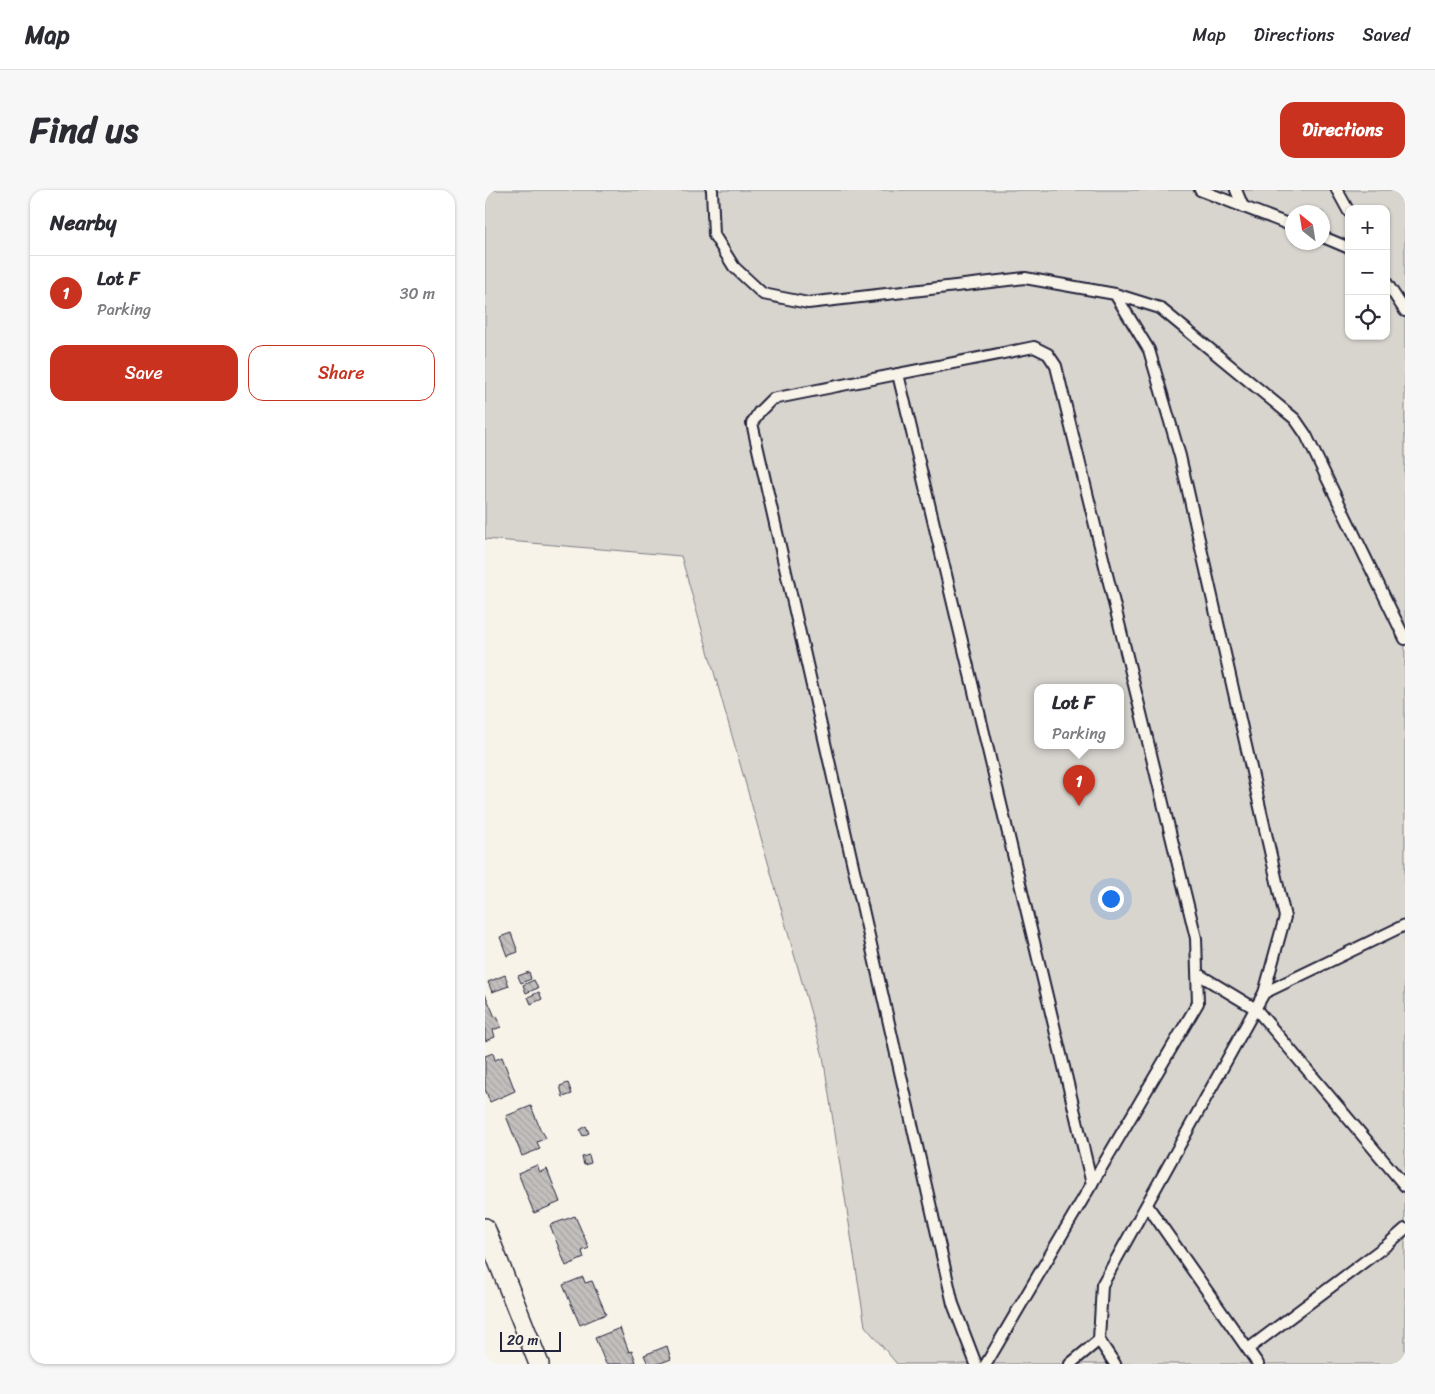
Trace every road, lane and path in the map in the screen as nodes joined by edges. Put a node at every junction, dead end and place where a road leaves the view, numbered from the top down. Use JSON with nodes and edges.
{"nodes":[{"id":1,"x":712,"y":190,"type":"edge"},
{"id":2,"x":1200,"y":190,"type":"edge"},
{"id":3,"x":1236,"y":190,"type":"edge"},
{"id":4,"x":1337,"y":190,"type":"edge"},
{"id":5,"x":1345,"y":205,"type":"edge"},
{"id":6,"x":1243,"y":206,"type":"junction"},
{"id":7,"x":1285,"y":223,"type":"edge"},
{"id":8,"x":1330,"y":240,"type":"edge"},
{"id":9,"x":1345,"y":246,"type":"edge"},
{"id":10,"x":1390,"y":288,"type":"edge"},
{"id":11,"x":1115,"y":294,"type":"junction"},
{"id":12,"x":1405,"y":312,"type":"edge"},
{"id":13,"x":898,"y":374,"type":"junction"},
{"id":14,"x":1405,"y":639,"type":"edge"},
{"id":15,"x":1405,"y":925,"type":"edge"},
{"id":16,"x":1198,"y":974,"type":"junction"},
{"id":17,"x":1264,"y":993,"type":"junction"},
{"id":18,"x":1256,"y":1009,"type":"junction"},
{"id":19,"x":1092,"y":1184,"type":"junction"},
{"id":20,"x":1405,"y":1186,"type":"edge"},
{"id":21,"x":1147,"y":1205,"type":"junction"},
{"id":22,"x":485,"y":1228,"type":"edge"},
{"id":23,"x":1405,"y":1229,"type":"edge"},
{"id":24,"x":1099,"y":1340,"type":"junction"},
{"id":25,"x":1248,"y":1349,"type":"junction"},
{"id":26,"x":539,"y":1364,"type":"edge"},
{"id":27,"x":976,"y":1364,"type":"edge"},
{"id":28,"x":986,"y":1364,"type":"edge"},
{"id":29,"x":1070,"y":1364,"type":"edge"},
{"id":30,"x":1115,"y":1364,"type":"edge"},
{"id":31,"x":1258,"y":1364,"type":"edge"}],
"edges":[{"from":1,"to":11,"type":"lane"},
{"from":2,"to":6,"type":"lane"},
{"from":3,"to":6,"type":"lane"},
{"from":4,"to":5,"type":"lane"},
{"from":6,"to":7,"type":"lane"},
{"from":8,"to":9,"type":"lane"},
{"from":10,"to":12,"type":"lane"},
{"from":11,"to":14,"type":"lane"},
{"from":11,"to":17,"type":"lane"},
{"from":13,"to":16,"type":"lane"},
{"from":13,"to":19,"type":"lane"},
{"from":13,"to":27,"type":"lane"},
{"from":15,"to":17,"type":"lane"},
{"from":16,"to":18,"type":"lane"},
{"from":16,"to":19,"type":"lane"},
{"from":17,"to":18,"type":"lane"},
{"from":18,"to":20,"type":"lane"},
{"from":18,"to":21,"type":"lane"},
{"from":19,"to":28,"type":"lane"},
{"from":21,"to":24,"type":"lane"},
{"from":21,"to":25,"type":"lane"},
{"from":22,"to":26,"type":"street"},
{"from":23,"to":25,"type":"lane"},
{"from":24,"to":29,"type":"lane"},
{"from":24,"to":30,"type":"lane"},
{"from":25,"to":31,"type":"lane"}]}
